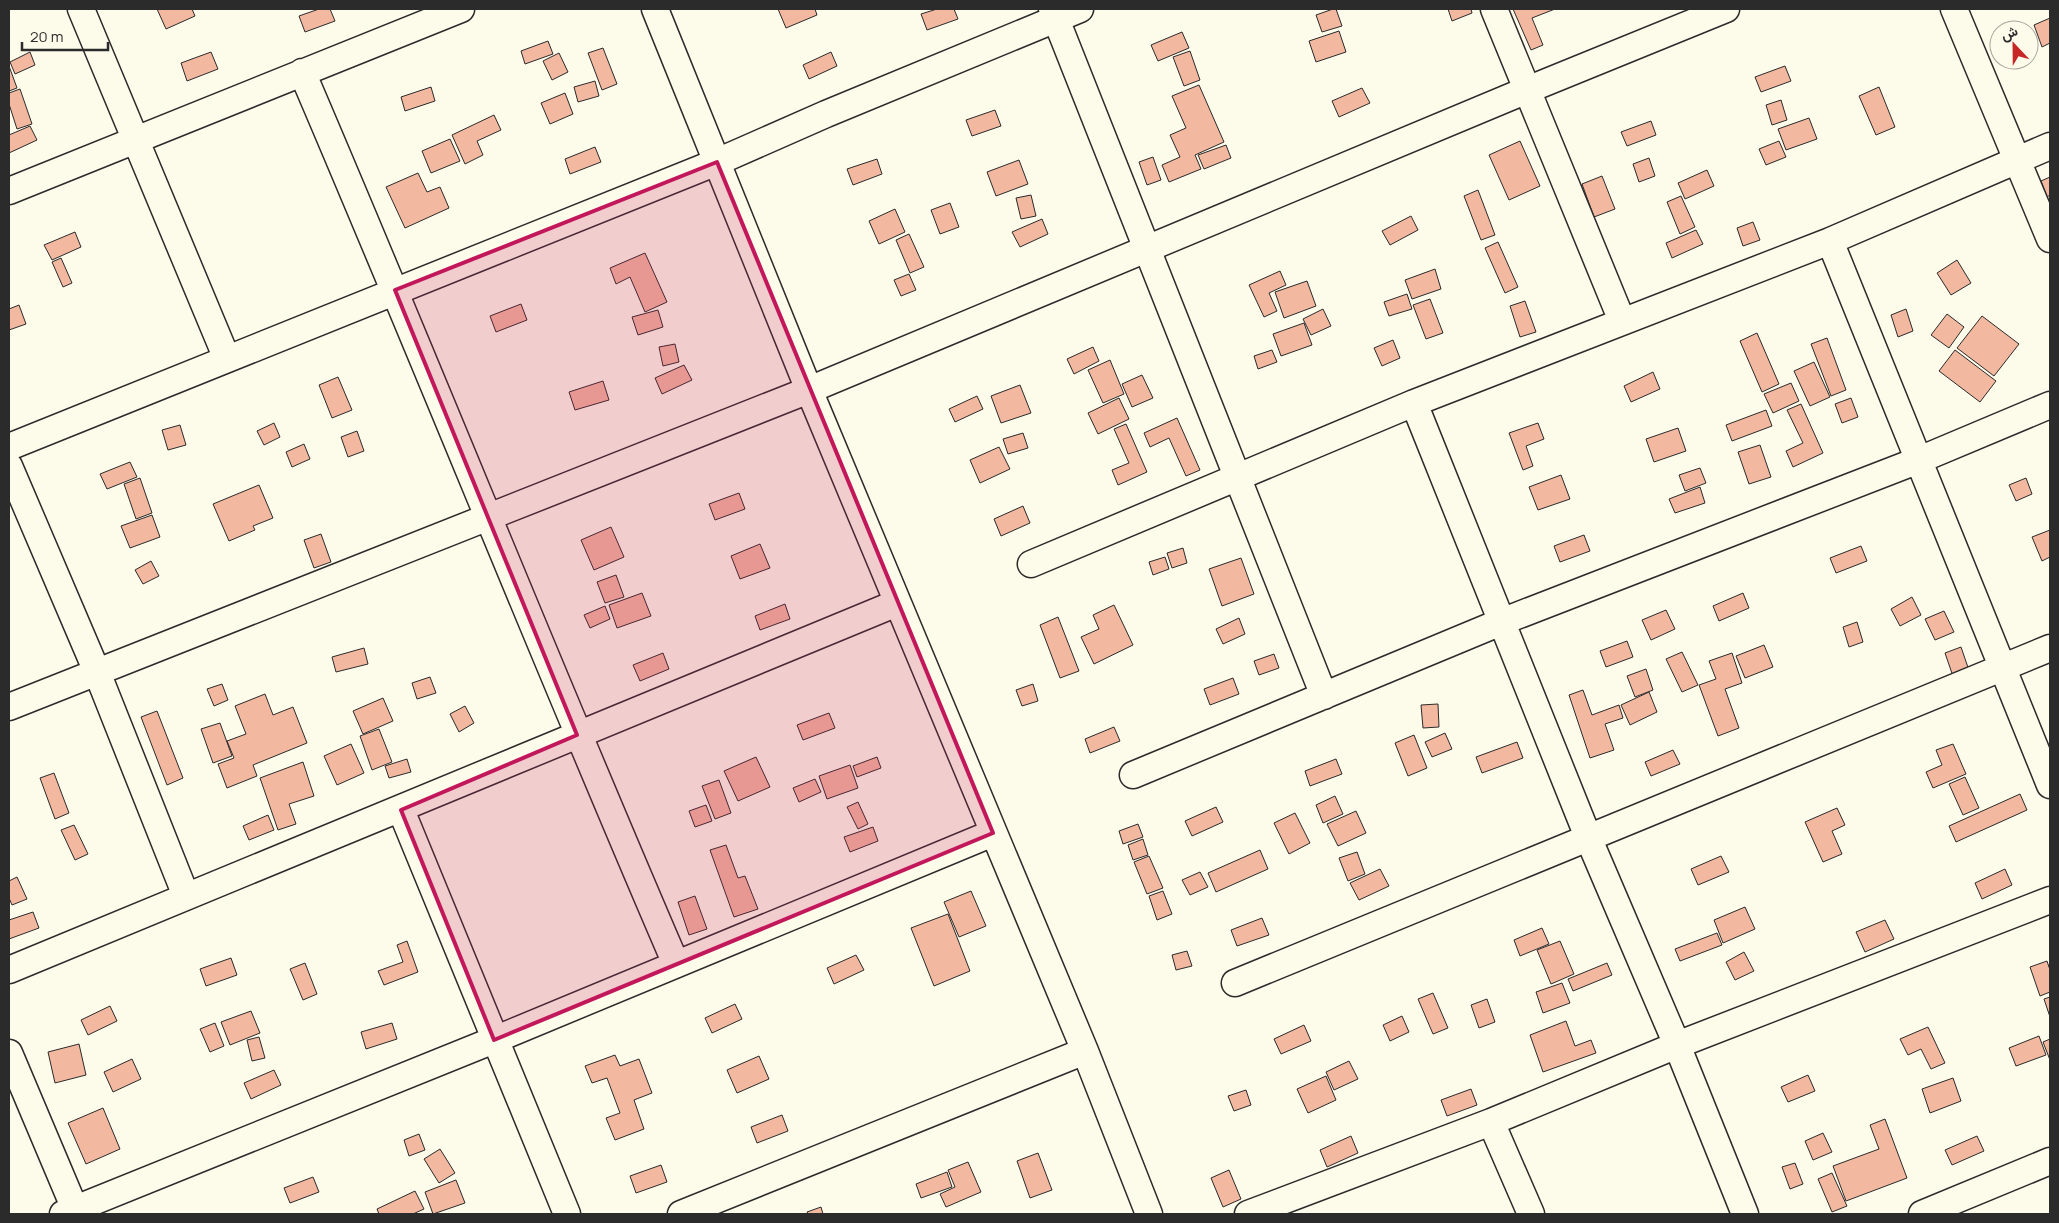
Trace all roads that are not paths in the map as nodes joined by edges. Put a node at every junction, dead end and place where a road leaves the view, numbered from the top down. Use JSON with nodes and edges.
{"nodes":[{"id":1,"x":81,"y":9,"type":"edge"},
{"id":2,"x":462,"y":9,"type":"edge"},
{"id":3,"x":655,"y":9,"type":"edge"},
{"id":4,"x":1080,"y":9,"type":"edge"},
{"id":5,"x":1494,"y":9,"type":"edge"},
{"id":6,"x":1726,"y":9,"type":"edge"},
{"id":7,"x":1954,"y":9,"type":"edge"},
{"id":8,"x":1054,"y":14,"type":"edge"},
{"id":9,"x":302,"y":72,"type":"junction"},
{"id":10,"x":1526,"y":90,"type":"junction"},
{"id":11,"x":136,"y":140,"type":"junction"},
{"id":12,"x":2050,"y":146,"type":"edge"},
{"id":13,"x":2017,"y":160,"type":"junction"},
{"id":14,"x":717,"y":162,"type":"junction"},
{"id":15,"x":9,"y":191,"type":"edge"},
{"id":16,"x":2050,"y":238,"type":"edge"},
{"id":17,"x":1830,"y":241,"type":"junction"},
{"id":18,"x":1146,"y":248,"type":"junction"},
{"id":19,"x":395,"y":290,"type":"junction"},
{"id":20,"x":1622,"y":321,"type":"junction"},
{"id":21,"x":227,"y":359,"type":"junction"},
{"id":22,"x":809,"y":390,"type":"junction"},
{"id":23,"x":1414,"y":403,"type":"junction"},
{"id":24,"x":2050,"y":405,"type":"edge"},
{"id":25,"x":9,"y":447,"type":"edge"},
{"id":26,"x":1919,"y":460,"type":"junction"},
{"id":27,"x":9,"y":466,"type":"edge"},
{"id":28,"x":1239,"y":478,"type":"junction"},
{"id":29,"x":489,"y":517,"type":"junction"},
{"id":30,"x":1031,"y":564,"type":"dead end"},
{"id":31,"x":897,"y":603,"type":"junction"},
{"id":32,"x":1501,"y":622,"type":"junction"},
{"id":33,"x":2050,"y":648,"type":"edge"},
{"id":34,"x":2002,"y":668,"type":"junction"},
{"id":35,"x":97,"y":672,"type":"junction"},
{"id":36,"x":1324,"y":696,"type":"junction"},
{"id":37,"x":9,"y":707,"type":"edge"},
{"id":38,"x":577,"y":735,"type":"junction"},
{"id":39,"x":1133,"y":775,"type":"dead end"},
{"id":40,"x":2050,"y":785,"type":"edge"},
{"id":41,"x":401,"y":810,"type":"junction"},
{"id":42,"x":993,"y":833,"type":"junction"},
{"id":43,"x":1588,"y":837,"type":"junction"},
{"id":44,"x":186,"y":896,"type":"junction"},
{"id":45,"x":2050,"y":900,"type":"edge"},
{"id":46,"x":676,"y":964,"type":"junction"},
{"id":47,"x":9,"y":970,"type":"edge"},
{"id":48,"x":1235,"y":982,"type":"dead end"},
{"id":49,"x":494,"y":1040,"type":"junction"},
{"id":50,"x":1677,"y":1046,"type":"junction"},
{"id":51,"x":1085,"y":1051,"type":"junction"},
{"id":52,"x":9,"y":1053,"type":"edge"},
{"id":53,"x":1491,"y":1122,"type":"junction"},
{"id":54,"x":2050,"y":1161,"type":"edge"},
{"id":55,"x":72,"y":1213,"type":"edge"},
{"id":56,"x":567,"y":1214,"type":"edge"},
{"id":57,"x":682,"y":1214,"type":"edge"},
{"id":58,"x":1149,"y":1214,"type":"edge"},
{"id":59,"x":1248,"y":1214,"type":"edge"},
{"id":60,"x":1531,"y":1214,"type":"edge"},
{"id":61,"x":1745,"y":1214,"type":"edge"},
{"id":62,"x":1922,"y":1214,"type":"edge"}],
"edges":[{"from":1,"to":11,"type":"street"},
{"from":2,"to":9,"type":"street"},
{"from":3,"to":14,"type":"street"},
{"from":4,"to":8,"type":"street"},
{"from":5,"to":10,"type":"street"},
{"from":6,"to":10,"type":"street"},
{"from":7,"to":13,"type":"street"},
{"from":8,"to":14,"type":"street"},
{"from":8,"to":18,"type":"street"},
{"from":9,"to":11,"type":"street"},
{"from":9,"to":19,"type":"street"},
{"from":10,"to":18,"type":"street"},
{"from":10,"to":20,"type":"street"},
{"from":11,"to":15,"type":"street"},
{"from":11,"to":21,"type":"street"},
{"from":12,"to":13,"type":"street"},
{"from":13,"to":16,"type":"street"},
{"from":13,"to":17,"type":"street"},
{"from":14,"to":19,"type":"street"},
{"from":14,"to":22,"type":"street"},
{"from":17,"to":20,"type":"street"},
{"from":17,"to":26,"type":"street"},
{"from":18,"to":22,"type":"street"},
{"from":18,"to":28,"type":"street"},
{"from":19,"to":21,"type":"street"},
{"from":19,"to":29,"type":"street"},
{"from":20,"to":23,"type":"street"},
{"from":21,"to":25,"type":"street"},
{"from":22,"to":29,"type":"street"},
{"from":22,"to":31,"type":"street"},
{"from":23,"to":28,"type":"street"},
{"from":23,"to":32,"type":"street"},
{"from":24,"to":26,"type":"street"},
{"from":26,"to":32,"type":"street"},
{"from":26,"to":34,"type":"street"},
{"from":27,"to":35,"type":"street"},
{"from":28,"to":30,"type":"street"},
{"from":28,"to":36,"type":"street"},
{"from":29,"to":35,"type":"street"},
{"from":29,"to":38,"type":"street"},
{"from":31,"to":38,"type":"street"},
{"from":31,"to":42,"type":"street"},
{"from":32,"to":36,"type":"street"},
{"from":32,"to":43,"type":"street"},
{"from":33,"to":34,"type":"street"},
{"from":34,"to":40,"type":"street"},
{"from":34,"to":43,"type":"street"},
{"from":35,"to":37,"type":"street"},
{"from":35,"to":44,"type":"street"},
{"from":36,"to":39,"type":"street"},
{"from":38,"to":41,"type":"street"},
{"from":38,"to":46,"type":"street"},
{"from":41,"to":44,"type":"street"},
{"from":41,"to":49,"type":"street"},
{"from":42,"to":46,"type":"street"},
{"from":42,"to":51,"type":"street"},
{"from":43,"to":48,"type":"street"},
{"from":43,"to":50,"type":"street"},
{"from":44,"to":47,"type":"street"},
{"from":45,"to":50,"type":"street"},
{"from":46,"to":49,"type":"street"},
{"from":49,"to":55,"type":"street"},
{"from":49,"to":56,"type":"street"},
{"from":50,"to":53,"type":"street"},
{"from":50,"to":61,"type":"street"},
{"from":51,"to":57,"type":"street"},
{"from":51,"to":58,"type":"street"},
{"from":52,"to":55,"type":"street"},
{"from":53,"to":59,"type":"street"},
{"from":53,"to":60,"type":"street"},
{"from":54,"to":62,"type":"street"}]}
